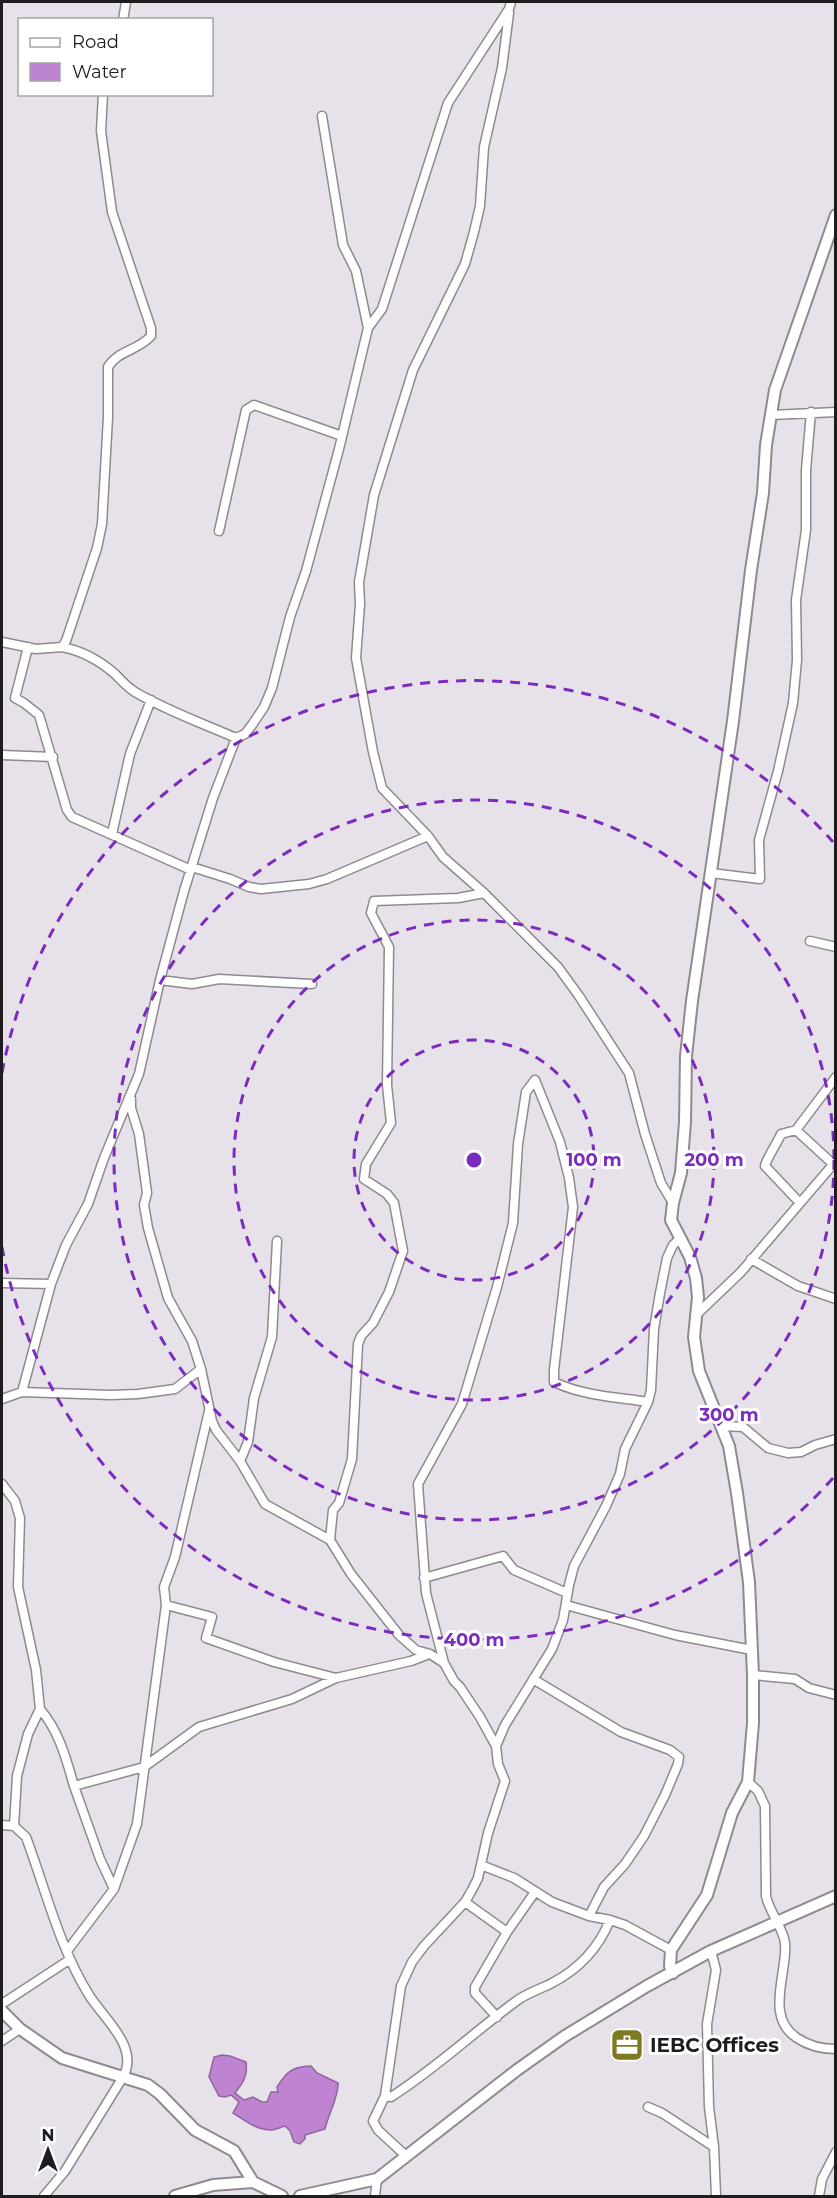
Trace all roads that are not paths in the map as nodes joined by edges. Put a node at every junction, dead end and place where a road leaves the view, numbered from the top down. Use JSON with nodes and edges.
{"nodes":[{"id":1,"x":126,"y":2,"type":"edge"},
{"id":2,"x":510,"y":5,"type":"edge"},
{"id":3,"x":123,"y":18,"type":"edge"},
{"id":4,"x":103,"y":96,"type":"edge"},
{"id":5,"x":322,"y":116,"type":"dead end"},
{"id":6,"x":836,"y":214,"type":"edge"},
{"id":7,"x":368,"y":328,"type":"junction"},
{"id":8,"x":811,"y":412,"type":"junction"},
{"id":9,"x":836,"y":412,"type":"edge"},
{"id":10,"x":771,"y":415,"type":"junction"},
{"id":11,"x":342,"y":436,"type":"junction"},
{"id":12,"x":219,"y":531,"type":"dead end"},
{"id":13,"x":2,"y":642,"type":"edge"},
{"id":14,"x":28,"y":647,"type":"junction"},
{"id":15,"x":62,"y":647,"type":"junction"},
{"id":16,"x":151,"y":700,"type":"junction"},
{"id":17,"x":236,"y":738,"type":"junction"},
{"id":18,"x":2,"y":755,"type":"edge"},
{"id":19,"x":53,"y":758,"type":"junction"},
{"id":20,"x":112,"y":834,"type":"junction"},
{"id":21,"x":428,"y":836,"type":"junction"},
{"id":22,"x":191,"y":869,"type":"junction"},
{"id":23,"x":711,"y":873,"type":"junction"},
{"id":24,"x":484,"y":893,"type":"junction"},
{"id":25,"x":810,"y":941,"type":"dead end"},
{"id":26,"x":836,"y":947,"type":"edge"},
{"id":27,"x":160,"y":980,"type":"junction"},
{"id":28,"x":312,"y":984,"type":"dead end"},
{"id":29,"x":836,"y":1077,"type":"edge"},
{"id":30,"x":132,"y":1092,"type":"junction"},
{"id":31,"x":796,"y":1130,"type":"junction"},
{"id":32,"x":834,"y":1162,"type":"edge"},
{"id":33,"x":673,"y":1203,"type":"junction"},
{"id":34,"x":800,"y":1203,"type":"junction"},
{"id":35,"x":681,"y":1238,"type":"junction"},
{"id":36,"x":276,"y":1241,"type":"dead end"},
{"id":37,"x":751,"y":1259,"type":"junction"},
{"id":38,"x":2,"y":1283,"type":"edge"},
{"id":39,"x":51,"y":1284,"type":"junction"},
{"id":40,"x":836,"y":1299,"type":"edge"},
{"id":41,"x":696,"y":1315,"type":"junction"},
{"id":42,"x":201,"y":1369,"type":"junction"},
{"id":43,"x":22,"y":1392,"type":"junction"},
{"id":44,"x":2,"y":1400,"type":"edge"},
{"id":45,"x":648,"y":1402,"type":"junction"},
{"id":46,"x":209,"y":1407,"type":"junction"},
{"id":47,"x":721,"y":1426,"type":"junction"},
{"id":48,"x":836,"y":1440,"type":"edge"},
{"id":49,"x":240,"y":1461,"type":"junction"},
{"id":50,"x":2,"y":1484,"type":"edge"},
{"id":51,"x":330,"y":1540,"type":"junction"},
{"id":52,"x":424,"y":1578,"type":"junction"},
{"id":53,"x":567,"y":1593,"type":"junction"},
{"id":54,"x":166,"y":1605,"type":"junction"},
{"id":55,"x":566,"y":1605,"type":"junction"},
{"id":56,"x":752,"y":1650,"type":"junction"},
{"id":57,"x":430,"y":1654,"type":"junction"},
{"id":58,"x":444,"y":1663,"type":"junction"},
{"id":59,"x":753,"y":1675,"type":"junction"},
{"id":60,"x":336,"y":1678,"type":"junction"},
{"id":61,"x":534,"y":1679,"type":"junction"},
{"id":62,"x":836,"y":1695,"type":"edge"},
{"id":63,"x":40,"y":1709,"type":"junction"},
{"id":64,"x":496,"y":1746,"type":"junction"},
{"id":65,"x":144,"y":1767,"type":"junction"},
{"id":66,"x":748,"y":1782,"type":"junction"},
{"id":67,"x":74,"y":1786,"type":"junction"},
{"id":68,"x":2,"y":1825,"type":"edge"},
{"id":69,"x":14,"y":1826,"type":"junction"},
{"id":70,"x":481,"y":1865,"type":"junction"},
{"id":71,"x":114,"y":1889,"type":"junction"},
{"id":72,"x":535,"y":1892,"type":"junction"},
{"id":73,"x":836,"y":1896,"type":"edge"},
{"id":74,"x":465,"y":1902,"type":"junction"},
{"id":75,"x":589,"y":1916,"type":"junction"},
{"id":76,"x":610,"y":1920,"type":"junction"},
{"id":77,"x":776,"y":1923,"type":"junction"},
{"id":78,"x":507,"y":1932,"type":"junction"},
{"id":79,"x":671,"y":1950,"type":"junction"},
{"id":80,"x":711,"y":1951,"type":"junction"},
{"id":81,"x":68,"y":1955,"type":"junction"},
{"id":82,"x":673,"y":1973,"type":"junction"},
{"id":83,"x":2,"y":2004,"type":"edge"},
{"id":84,"x":2,"y":2011,"type":"edge"},
{"id":85,"x":497,"y":2017,"type":"junction"},
{"id":86,"x":20,"y":2029,"type":"junction"},
{"id":87,"x":2,"y":2041,"type":"edge"},
{"id":88,"x":834,"y":2050,"type":"edge"},
{"id":89,"x":123,"y":2077,"type":"junction"},
{"id":90,"x":385,"y":2096,"type":"junction"},
{"id":91,"x":648,"y":2107,"type":"dead end"},
{"id":92,"x":714,"y":2147,"type":"junction"},
{"id":93,"x":836,"y":2152,"type":"edge"},
{"id":94,"x":405,"y":2155,"type":"junction"},
{"id":95,"x":377,"y":2179,"type":"junction"},
{"id":96,"x":253,"y":2182,"type":"junction"},
{"id":97,"x":44,"y":2196,"type":"edge"},
{"id":98,"x":175,"y":2196,"type":"edge"},
{"id":99,"x":282,"y":2196,"type":"edge"},
{"id":100,"x":300,"y":2196,"type":"edge"},
{"id":101,"x":375,"y":2196,"type":"edge"},
{"id":102,"x":716,"y":2196,"type":"edge"},
{"id":103,"x":819,"y":2196,"type":"edge"}],
"edges":[{"from":1,"to":3,"type":"street"},
{"from":2,"to":7,"type":"street"},
{"from":2,"to":21,"type":"street"},
{"from":4,"to":15,"type":"street"},
{"from":5,"to":7,"type":"street"},
{"from":6,"to":10,"type":"street"},
{"from":7,"to":11,"type":"street"},
{"from":8,"to":9,"type":"street"},
{"from":8,"to":10,"type":"street"},
{"from":8,"to":23,"type":"street"},
{"from":10,"to":23,"type":"street"},
{"from":11,"to":12,"type":"street"},
{"from":11,"to":17,"type":"street"},
{"from":13,"to":14,"type":"street"},
{"from":14,"to":15,"type":"street"},
{"from":14,"to":19,"type":"street"},
{"from":15,"to":16,"type":"street"},
{"from":16,"to":17,"type":"street"},
{"from":16,"to":20,"type":"street"},
{"from":17,"to":22,"type":"street"},
{"from":18,"to":19,"type":"street"},
{"from":19,"to":20,"type":"street"},
{"from":20,"to":22,"type":"street"},
{"from":21,"to":22,"type":"street"},
{"from":21,"to":24,"type":"street"},
{"from":22,"to":27,"type":"street"},
{"from":23,"to":33,"type":"street"},
{"from":24,"to":33,"type":"street"},
{"from":24,"to":51,"type":"street"},
{"from":25,"to":26,"type":"street"},
{"from":27,"to":28,"type":"street"},
{"from":27,"to":30,"type":"street"},
{"from":29,"to":31,"type":"street"},
{"from":30,"to":39,"type":"street"},
{"from":30,"to":42,"type":"street"},
{"from":31,"to":32,"type":"street"},
{"from":31,"to":34,"type":"street"},
{"from":32,"to":34,"type":"street"},
{"from":33,"to":35,"type":"street"},
{"from":34,"to":37,"type":"street"},
{"from":35,"to":41,"type":"street"},
{"from":35,"to":45,"type":"street"},
{"from":36,"to":49,"type":"street"},
{"from":37,"to":40,"type":"street"},
{"from":37,"to":41,"type":"street"},
{"from":38,"to":39,"type":"street"},
{"from":39,"to":43,"type":"street"},
{"from":41,"to":47,"type":"street"},
{"from":42,"to":43,"type":"street"},
{"from":42,"to":46,"type":"street"},
{"from":43,"to":44,"type":"street"},
{"from":45,"to":52,"type":"street"},
{"from":45,"to":53,"type":"street"},
{"from":46,"to":49,"type":"street"},
{"from":46,"to":54,"type":"street"},
{"from":47,"to":48,"type":"street"},
{"from":47,"to":56,"type":"street"},
{"from":49,"to":51,"type":"street"},
{"from":50,"to":63,"type":"street"},
{"from":51,"to":57,"type":"street"},
{"from":52,"to":53,"type":"street"},
{"from":52,"to":58,"type":"street"},
{"from":53,"to":55,"type":"street"},
{"from":54,"to":60,"type":"street"},
{"from":54,"to":65,"type":"street"},
{"from":55,"to":56,"type":"street"},
{"from":55,"to":61,"type":"street"},
{"from":56,"to":59,"type":"street"},
{"from":57,"to":58,"type":"street"},
{"from":57,"to":60,"type":"street"},
{"from":58,"to":64,"type":"street"},
{"from":59,"to":62,"type":"street"},
{"from":59,"to":66,"type":"street"},
{"from":60,"to":65,"type":"street"},
{"from":61,"to":64,"type":"street"},
{"from":61,"to":75,"type":"street"},
{"from":63,"to":67,"type":"street"},
{"from":63,"to":69,"type":"street"},
{"from":64,"to":70,"type":"street"},
{"from":65,"to":67,"type":"street"},
{"from":65,"to":71,"type":"street"},
{"from":66,"to":77,"type":"street"},
{"from":66,"to":79,"type":"street"},
{"from":67,"to":71,"type":"street"},
{"from":68,"to":69,"type":"street"},
{"from":69,"to":81,"type":"street"},
{"from":70,"to":72,"type":"street"},
{"from":70,"to":74,"type":"street"},
{"from":71,"to":81,"type":"street"},
{"from":72,"to":75,"type":"street"},
{"from":72,"to":78,"type":"street"},
{"from":73,"to":77,"type":"street"},
{"from":74,"to":78,"type":"street"},
{"from":74,"to":90,"type":"street"},
{"from":75,"to":76,"type":"street"},
{"from":76,"to":79,"type":"street"},
{"from":76,"to":85,"type":"street"},
{"from":77,"to":80,"type":"street"},
{"from":77,"to":88,"type":"street"},
{"from":78,"to":85,"type":"street"},
{"from":79,"to":82,"type":"street"},
{"from":80,"to":82,"type":"street"},
{"from":80,"to":92,"type":"street"},
{"from":81,"to":83,"type":"street"},
{"from":81,"to":89,"type":"street"},
{"from":82,"to":94,"type":"street"},
{"from":84,"to":86,"type":"street"},
{"from":85,"to":90,"type":"street"},
{"from":86,"to":87,"type":"street"},
{"from":86,"to":89,"type":"street"},
{"from":89,"to":96,"type":"street"},
{"from":89,"to":97,"type":"street"},
{"from":90,"to":94,"type":"street"},
{"from":91,"to":92,"type":"street"},
{"from":92,"to":102,"type":"street"},
{"from":93,"to":103,"type":"street"},
{"from":94,"to":95,"type":"street"},
{"from":95,"to":100,"type":"street"},
{"from":95,"to":101,"type":"street"},
{"from":96,"to":98,"type":"street"},
{"from":96,"to":99,"type":"street"}]}
